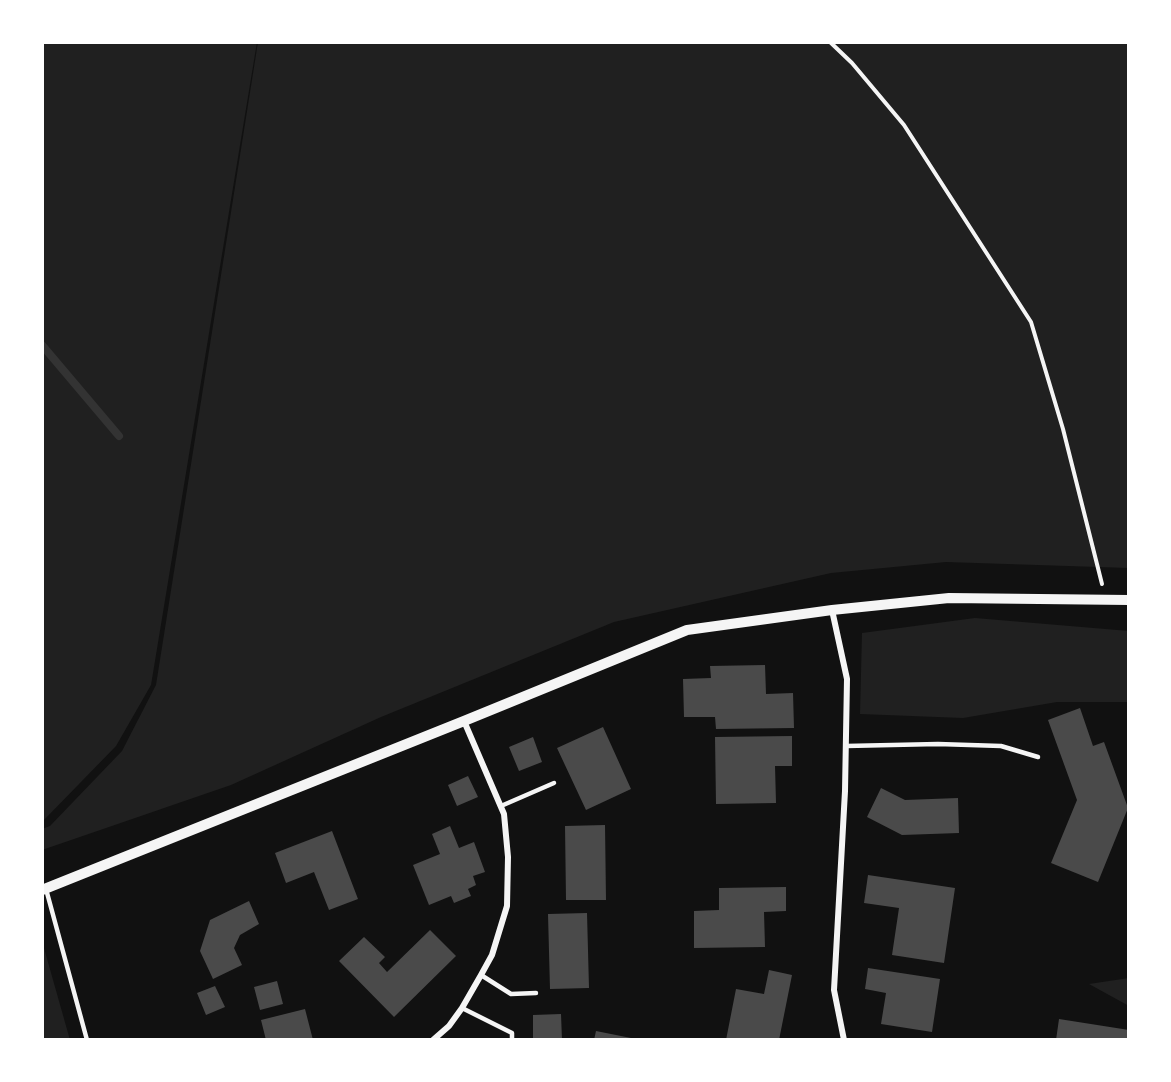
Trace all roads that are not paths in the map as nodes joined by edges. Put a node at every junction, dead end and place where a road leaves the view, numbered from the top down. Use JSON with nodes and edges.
{"nodes":[{"id":1,"x":1129,"y":600,"type":"edge"},
{"id":2,"x":832,"y":610,"type":"junction"},
{"id":3,"x":464,"y":721,"type":"junction"},
{"id":4,"x":846,"y":746,"type":"junction"},
{"id":5,"x":1038,"y":757,"type":"dead end"},
{"id":6,"x":554,"y":783,"type":"dead end"},
{"id":7,"x":501,"y":806,"type":"junction"},
{"id":8,"x":44,"y":890,"type":"edge"},
{"id":9,"x":481,"y":975,"type":"junction"},
{"id":10,"x":536,"y":993,"type":"dead end"},
{"id":11,"x":462,"y":1008,"type":"junction"},
{"id":12,"x":436,"y":1039,"type":"edge"},
{"id":13,"x":87,"y":1040,"type":"edge"},
{"id":14,"x":512,"y":1040,"type":"edge"},
{"id":15,"x":844,"y":1040,"type":"edge"}],
"edges":[{"from":1,"to":2,"type":"street"},
{"from":2,"to":3,"type":"street"},
{"from":2,"to":4,"type":"street"},
{"from":3,"to":7,"type":"street"},
{"from":3,"to":8,"type":"street"},
{"from":4,"to":5,"type":"lane"},
{"from":4,"to":15,"type":"street"},
{"from":6,"to":7,"type":"lane"},
{"from":7,"to":9,"type":"street"},
{"from":8,"to":13,"type":"lane"},
{"from":9,"to":10,"type":"lane"},
{"from":9,"to":11,"type":"street"},
{"from":11,"to":12,"type":"street"},
{"from":11,"to":14,"type":"lane"}]}
